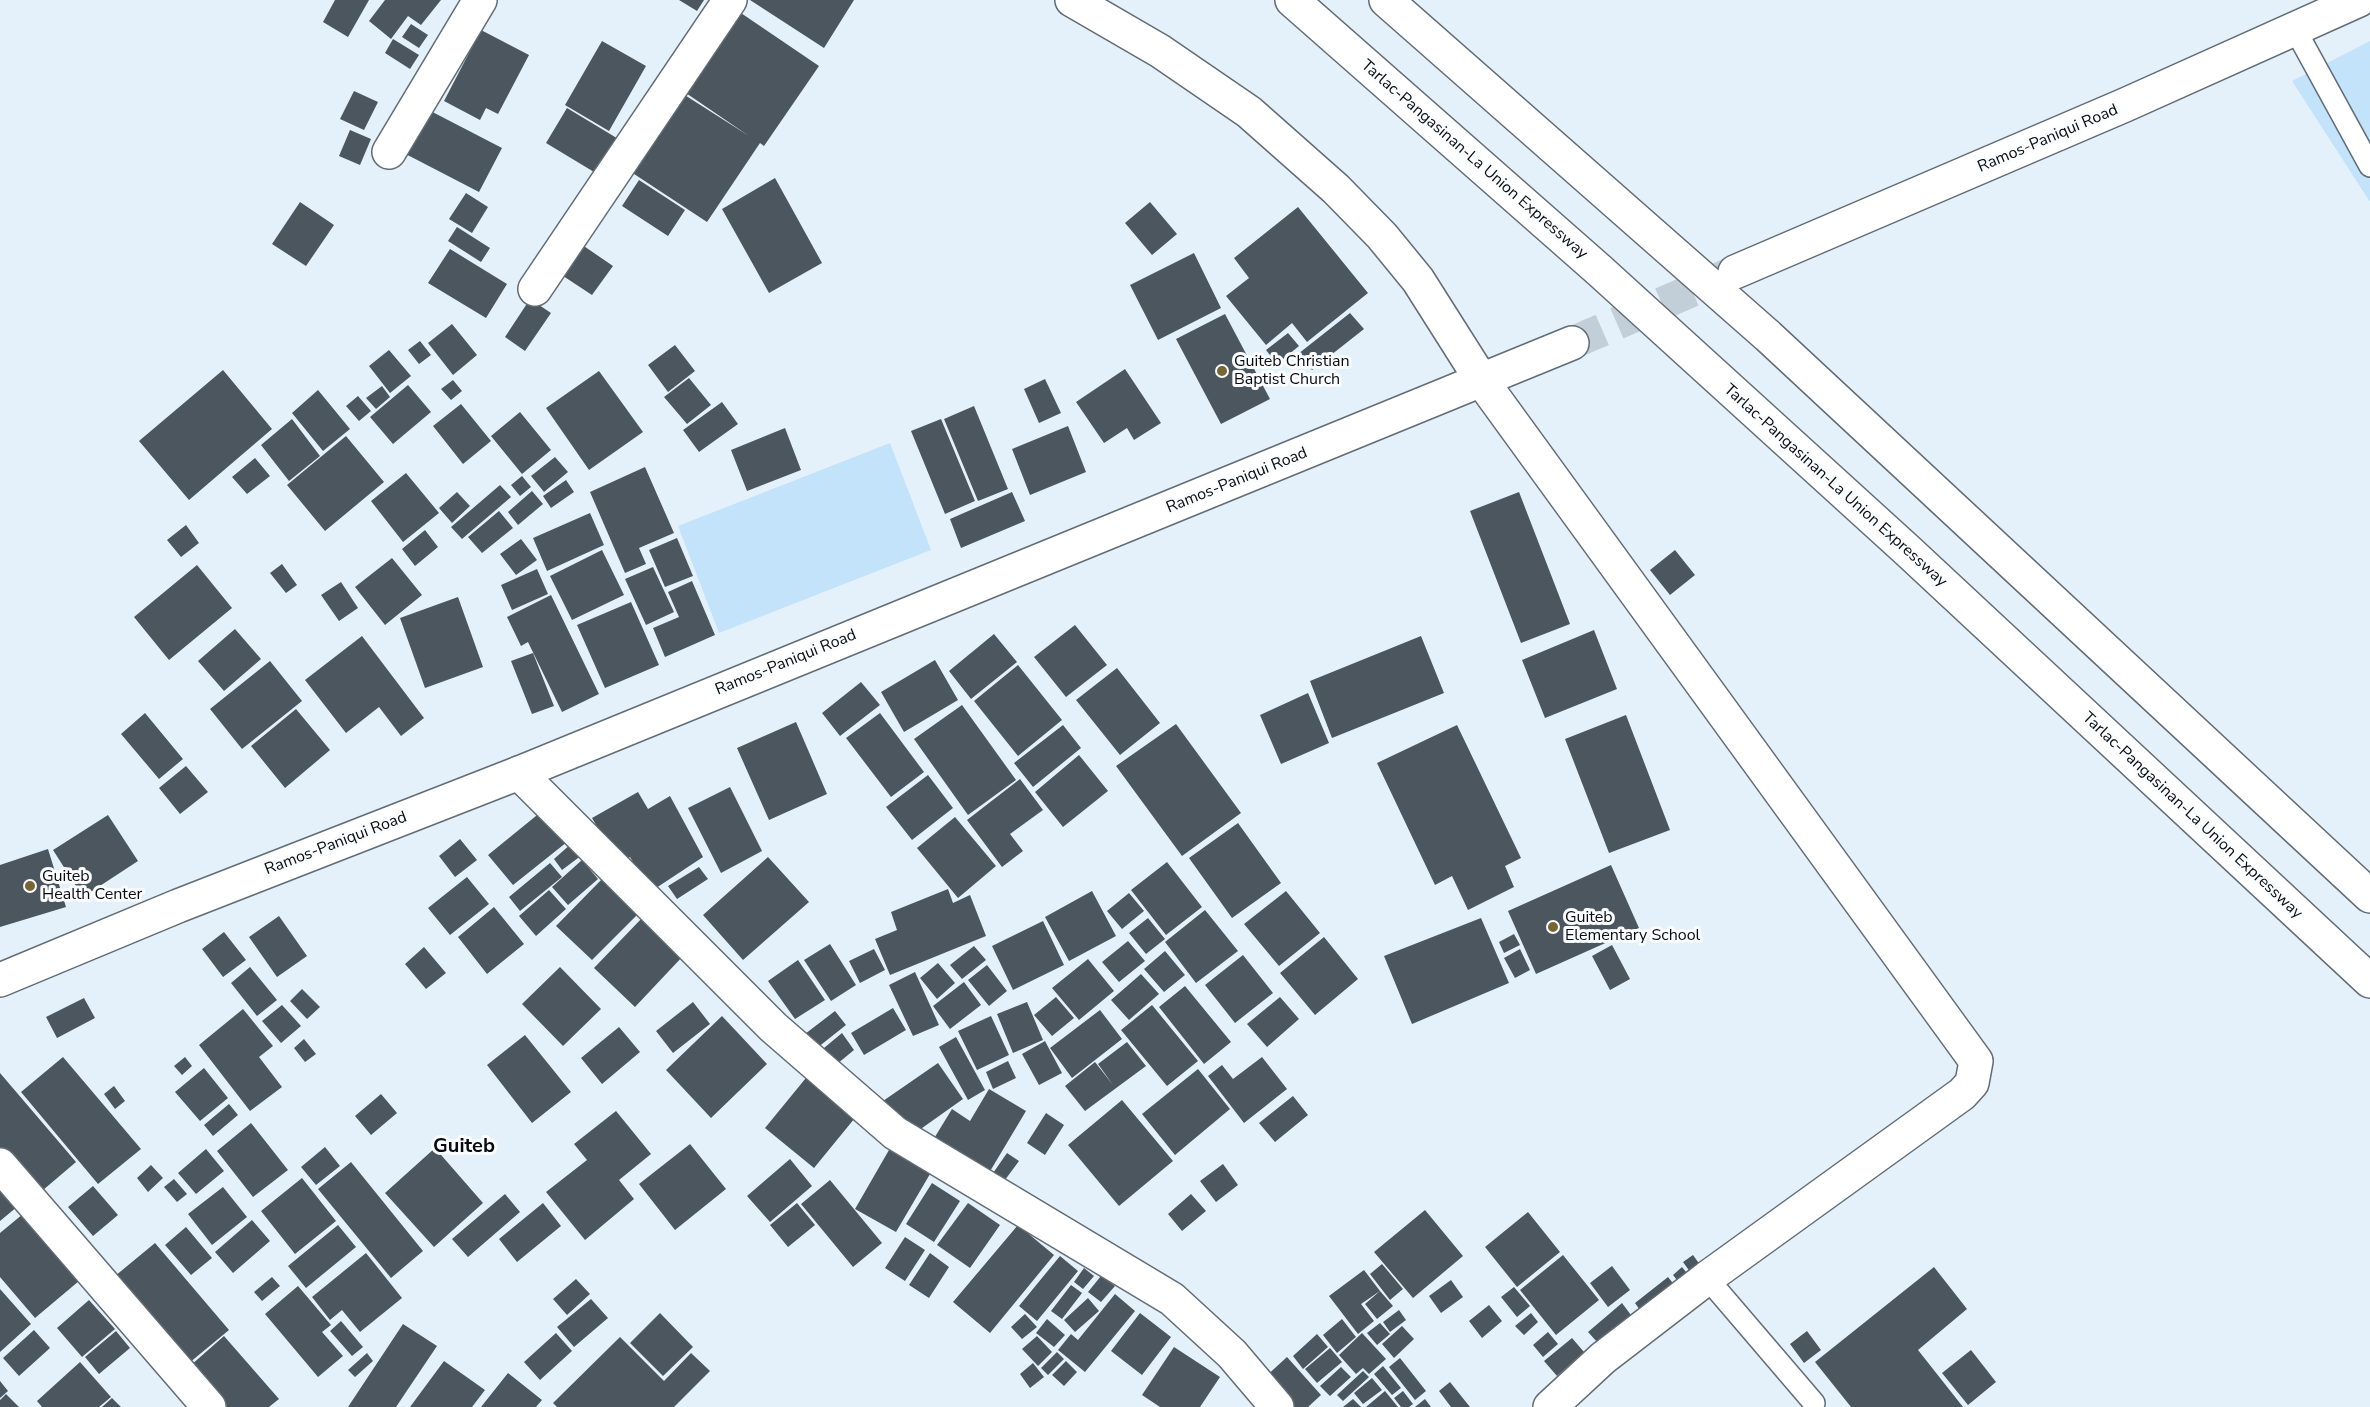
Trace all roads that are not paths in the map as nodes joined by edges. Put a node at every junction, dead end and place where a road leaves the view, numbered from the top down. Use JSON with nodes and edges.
{"nodes":[{"id":1,"x":480,"y":0,"type":"edge"},
{"id":2,"x":730,"y":0,"type":"edge"},
{"id":3,"x":1072,"y":0,"type":"edge"},
{"id":4,"x":1292,"y":0,"type":"edge"},
{"id":5,"x":1386,"y":0,"type":"edge"},
{"id":6,"x":2359,"y":0,"type":"edge"},
{"id":7,"x":2296,"y":31,"type":"junction"},
{"id":8,"x":389,"y":152,"type":"dead end"},
{"id":9,"x":2370,"y":166,"type":"edge"},
{"id":10,"x":1735,"y":272,"type":"tunnel mouth"},
{"id":11,"x":535,"y":289,"type":"dead end"},
{"id":12,"x":1572,"y":343,"type":"tunnel mouth"},
{"id":13,"x":1482,"y":381,"type":"junction"},
{"id":14,"x":519,"y":773,"type":"junction"},
{"id":15,"x":2370,"y":896,"type":"edge"},
{"id":16,"x":0,"y":980,"type":"edge"},
{"id":17,"x":2370,"y":981,"type":"edge"},
{"id":18,"x":0,"y":1165,"type":"edge"},
{"id":19,"x":1707,"y":1278,"type":"junction"},
{"id":20,"x":1814,"y":1403,"type":"dead end"},
{"id":21,"x":209,"y":1407,"type":"edge"},
{"id":22,"x":1277,"y":1407,"type":"edge"},
{"id":23,"x":1550,"y":1407,"type":"edge"}],
"edges":[{"from":1,"to":8,"type":"main road"},
{"from":2,"to":11,"type":"main road"},
{"from":3,"to":13,"type":"main road"},
{"from":4,"to":17,"type":"main road","name":"Tarlac-Pangasinan-La Union Expressway"},
{"from":5,"to":15,"type":"main road"},
{"from":6,"to":7,"type":"main road","name":"Ramos-Paniqui Road"},
{"from":7,"to":9,"type":"lane"},
{"from":7,"to":10,"type":"main road","name":"Ramos-Paniqui Road"},
{"from":12,"to":13,"type":"main road","name":"Ramos-Paniqui Road"},
{"from":13,"to":14,"type":"main road","name":"Ramos-Paniqui Road"},
{"from":13,"to":19,"type":"main road"},
{"from":14,"to":16,"type":"main road","name":"Ramos-Paniqui Road"},
{"from":14,"to":22,"type":"main road"},
{"from":18,"to":21,"type":"main road"},
{"from":19,"to":20,"type":"lane"},
{"from":19,"to":23,"type":"main road"}]}
